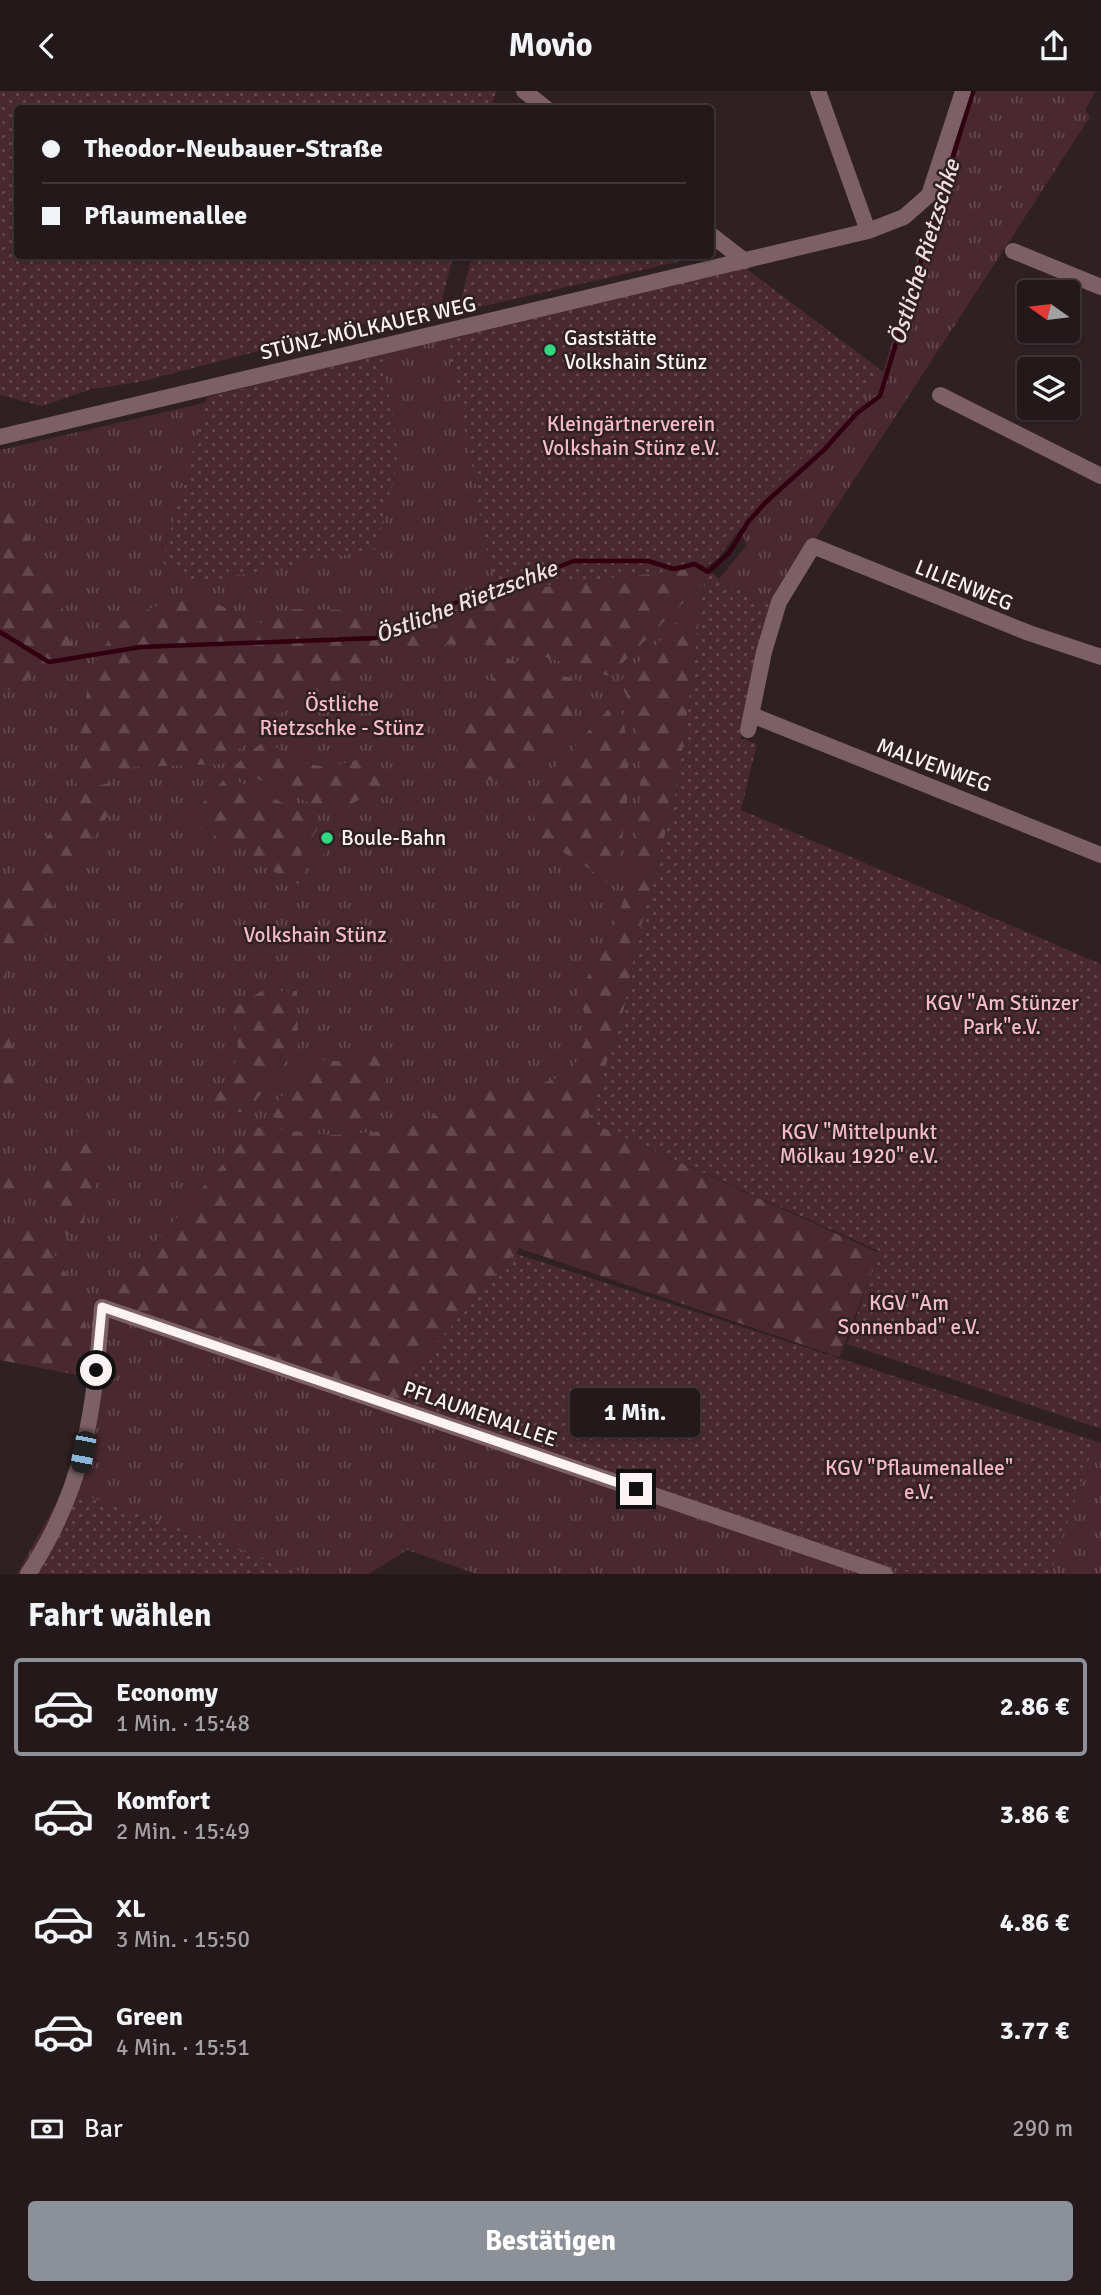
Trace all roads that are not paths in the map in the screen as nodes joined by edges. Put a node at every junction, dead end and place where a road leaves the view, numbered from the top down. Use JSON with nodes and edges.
{"nodes":[{"id":1,"x":524,"y":91,"type":"edge"},
{"id":2,"x":818,"y":91,"type":"edge"},
{"id":3,"x":963,"y":91,"type":"edge"},
{"id":4,"x":542,"y":105,"type":"edge"},
{"id":5,"x":868,"y":231,"type":"junction"},
{"id":6,"x":714,"y":237,"type":"edge"},
{"id":7,"x":1013,"y":251,"type":"dead end"},
{"id":8,"x":745,"y":261,"type":"junction"},
{"id":9,"x":1101,"y":287,"type":"edge"},
{"id":10,"x":940,"y":395,"type":"dead end"},
{"id":11,"x":0,"y":437,"type":"edge"},
{"id":12,"x":1101,"y":476,"type":"edge"},
{"id":13,"x":813,"y":546,"type":"joint"},
{"id":14,"x":1101,"y":657,"type":"edge"},
{"id":15,"x":1101,"y":855,"type":"edge"},
{"id":16,"x":28,"y":1574,"type":"edge"},
{"id":17,"x":885,"y":1574,"type":"edge"}],
"edges":[{"from":1,"to":4,"type":"street"},
{"from":2,"to":5,"type":"street"},
{"from":3,"to":5,"type":"street","name":"STÜNZ-MÖLKAUER WEG"},
{"from":5,"to":8,"type":"street","name":"STÜNZ-MÖLKAUER WEG"},
{"from":6,"to":8,"type":"street"},
{"from":7,"to":9,"type":"street"},
{"from":8,"to":11,"type":"street","name":"STÜNZ-MÖLKAUER WEG"},
{"from":10,"to":12,"type":"street"},
{"from":13,"to":14,"type":"street","name":"LILIENWEG"},
{"from":13,"to":15,"type":"street","name":"MALVENWEG"},
{"from":16,"to":17,"type":"street","name":"PFLAUMENALLEE"}]}
